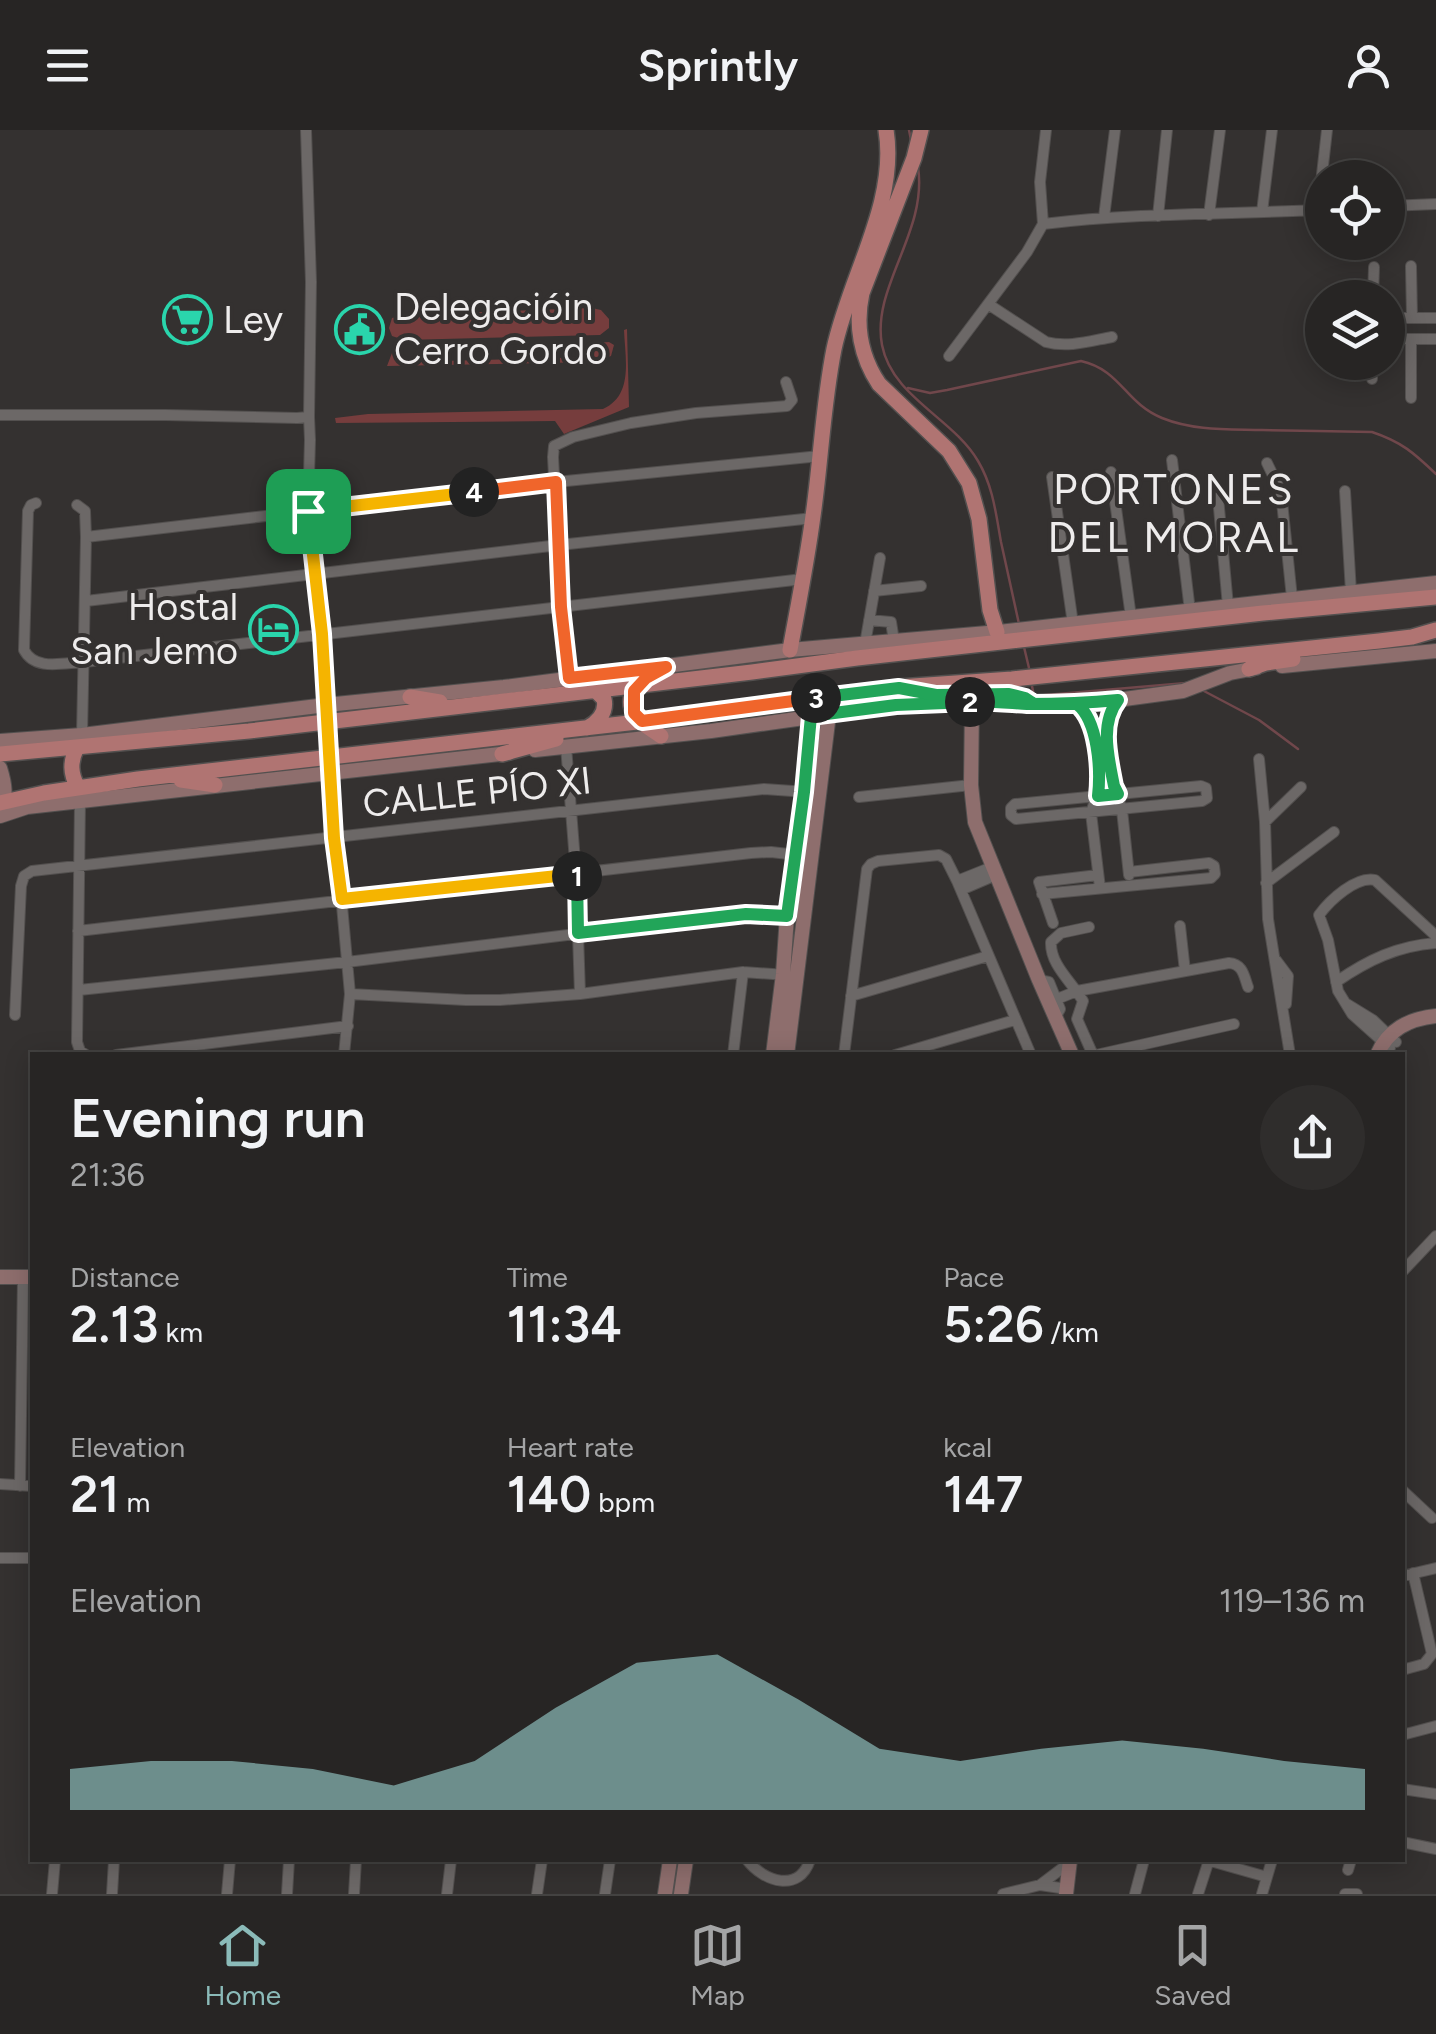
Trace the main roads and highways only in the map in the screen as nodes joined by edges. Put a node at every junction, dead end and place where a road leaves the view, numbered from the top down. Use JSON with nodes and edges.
{"nodes":[{"id":1,"x":886,"y":130,"type":"edge"},
{"id":2,"x":920,"y":130,"type":"edge"},
{"id":3,"x":1436,"y":597,"type":"edge"},
{"id":4,"x":1436,"y":630,"type":"edge"},
{"id":5,"x":997,"y":635,"type":"junction"},
{"id":6,"x":1379,"y":640,"type":"junction"},
{"id":7,"x":790,"y":650,"type":"road end"},
{"id":8,"x":666,"y":667,"type":"road end"},
{"id":9,"x":1248,"y":669,"type":"road end"},
{"id":10,"x":638,"y":685,"type":"junction"},
{"id":11,"x":504,"y":687,"type":"road end"},
{"id":12,"x":899,"y":688,"type":"junction"},
{"id":13,"x":595,"y":690,"type":"junction"},
{"id":14,"x":410,"y":697,"type":"road end"},
{"id":15,"x":1034,"y":704,"type":"road end"},
{"id":16,"x":467,"y":705,"type":"junction"},
{"id":17,"x":642,"y":721,"type":"junction"},
{"id":18,"x":590,"y":727,"type":"junction"},
{"id":19,"x":661,"y":736,"type":"road end"},
{"id":20,"x":34,"y":740,"type":"road end"},
{"id":21,"x":80,"y":741,"type":"junction"},
{"id":22,"x":0,"y":754,"type":"edge"},
{"id":23,"x":502,"y":754,"type":"road end"},
{"id":24,"x":163,"y":777,"type":"junction"},
{"id":25,"x":215,"y":786,"type":"road end"},
{"id":26,"x":80,"y":795,"type":"junction"},
{"id":27,"x":1,"y":808,"type":"edge"}],
"edges":[{"from":1,"to":7,"type":"main road"},
{"from":2,"to":5,"type":"main road"},
{"from":3,"to":5,"type":"main road"},
{"from":4,"to":6,"type":"main road"},
{"from":5,"to":10,"type":"main road"},
{"from":6,"to":9,"type":"main road"},
{"from":6,"to":12,"type":"main road"},
{"from":8,"to":10,"type":"main road"},
{"from":10,"to":13,"type":"main road"},
{"from":10,"to":17,"type":"main road"},
{"from":11,"to":16,"type":"main road"},
{"from":12,"to":15,"type":"main road"},
{"from":12,"to":17,"type":"main road"},
{"from":13,"to":16,"type":"main road"},
{"from":13,"to":18,"type":"main road"},
{"from":14,"to":16,"type":"main road"},
{"from":16,"to":21,"type":"main road"},
{"from":17,"to":18,"type":"main road"},
{"from":17,"to":19,"type":"main road"},
{"from":18,"to":23,"type":"main road"},
{"from":18,"to":24,"type":"main road"},
{"from":20,"to":21,"type":"main road"},
{"from":21,"to":22,"type":"main road"},
{"from":21,"to":26,"type":"main road"},
{"from":24,"to":25,"type":"main road"},
{"from":24,"to":26,"type":"main road"},
{"from":26,"to":27,"type":"main road"}]}
